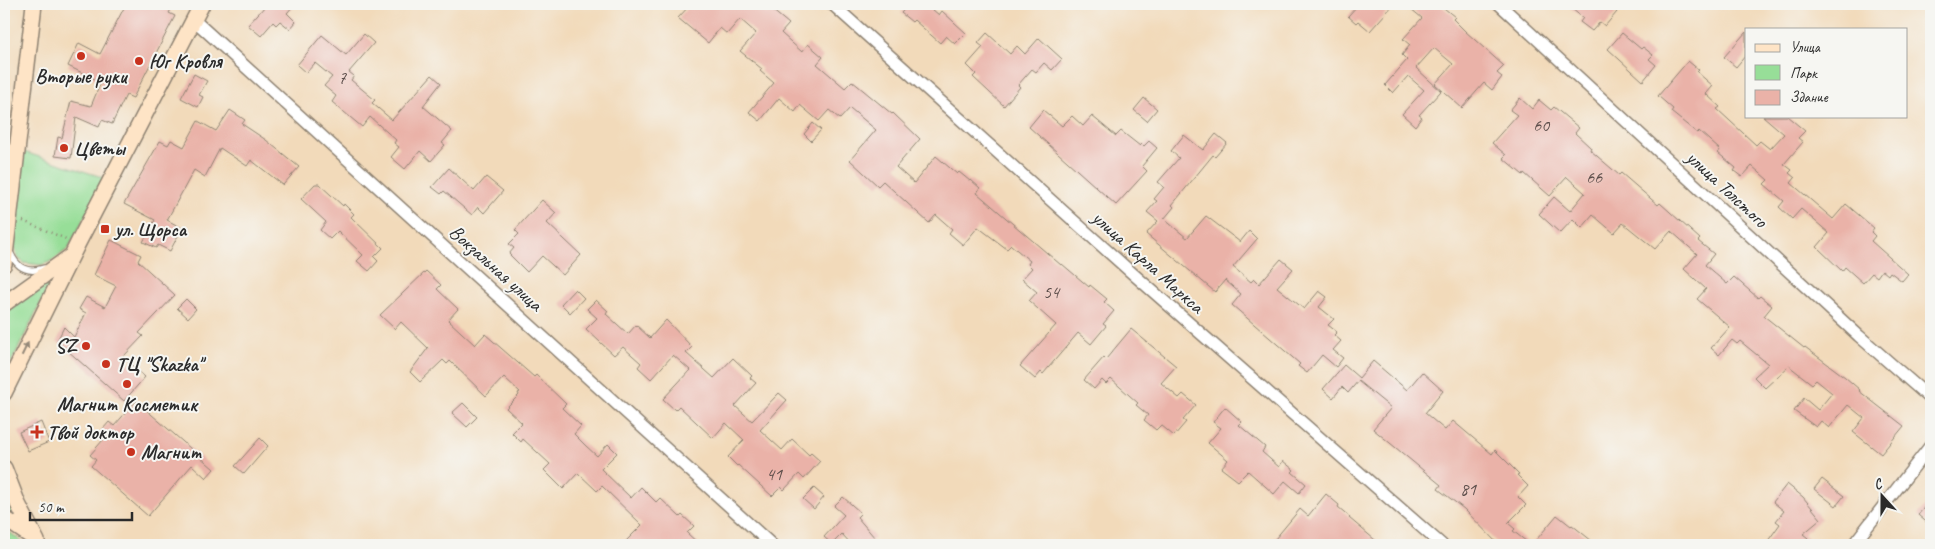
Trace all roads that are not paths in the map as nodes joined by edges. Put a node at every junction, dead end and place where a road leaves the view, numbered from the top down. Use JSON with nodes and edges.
{"nodes":[{"id":1,"x":34,"y":4,"type":"edge"},
{"id":2,"x":202,"y":4,"type":"edge"},
{"id":3,"x":832,"y":4,"type":"edge"},
{"id":4,"x":1501,"y":4,"type":"edge"},
{"id":5,"x":194,"y":20,"type":"junction"},
{"id":6,"x":6,"y":244,"type":"junction"},
{"id":7,"x":75,"y":249,"type":"junction"},
{"id":8,"x":4,"y":264,"type":"edge"},
{"id":9,"x":4,"y":304,"type":"edge"},
{"id":10,"x":4,"y":393,"type":"edge"},
{"id":11,"x":1931,"y":398,"type":"edge"},
{"id":12,"x":1931,"y":445,"type":"edge"},
{"id":13,"x":4,"y":468,"type":"edge"},
{"id":14,"x":4,"y":518,"type":"edge"},
{"id":15,"x":39,"y":543,"type":"edge"},
{"id":16,"x":772,"y":545,"type":"edge"},
{"id":17,"x":1442,"y":545,"type":"edge"},
{"id":18,"x":1853,"y":545,"type":"edge"}],
"edges":[{"from":1,"to":6,"type":"main road"},
{"from":2,"to":5,"type":"main road"},
{"from":3,"to":17,"type":"street","name":"улица Карла Маркса"},
{"from":4,"to":11,"type":"street","name":"улица Толстого"},
{"from":5,"to":7,"type":"main road"},
{"from":5,"to":16,"type":"street","name":"Вокзальная улица"},
{"from":6,"to":7,"type":"lane"},
{"from":6,"to":8,"type":"main road"},
{"from":7,"to":9,"type":"main road"},
{"from":10,"to":7,"type":"main road","one_way":true},
{"from":12,"to":18,"type":"street"},
{"from":13,"to":15,"type":"main road"},
{"from":14,"to":15,"type":"main road"}]}
